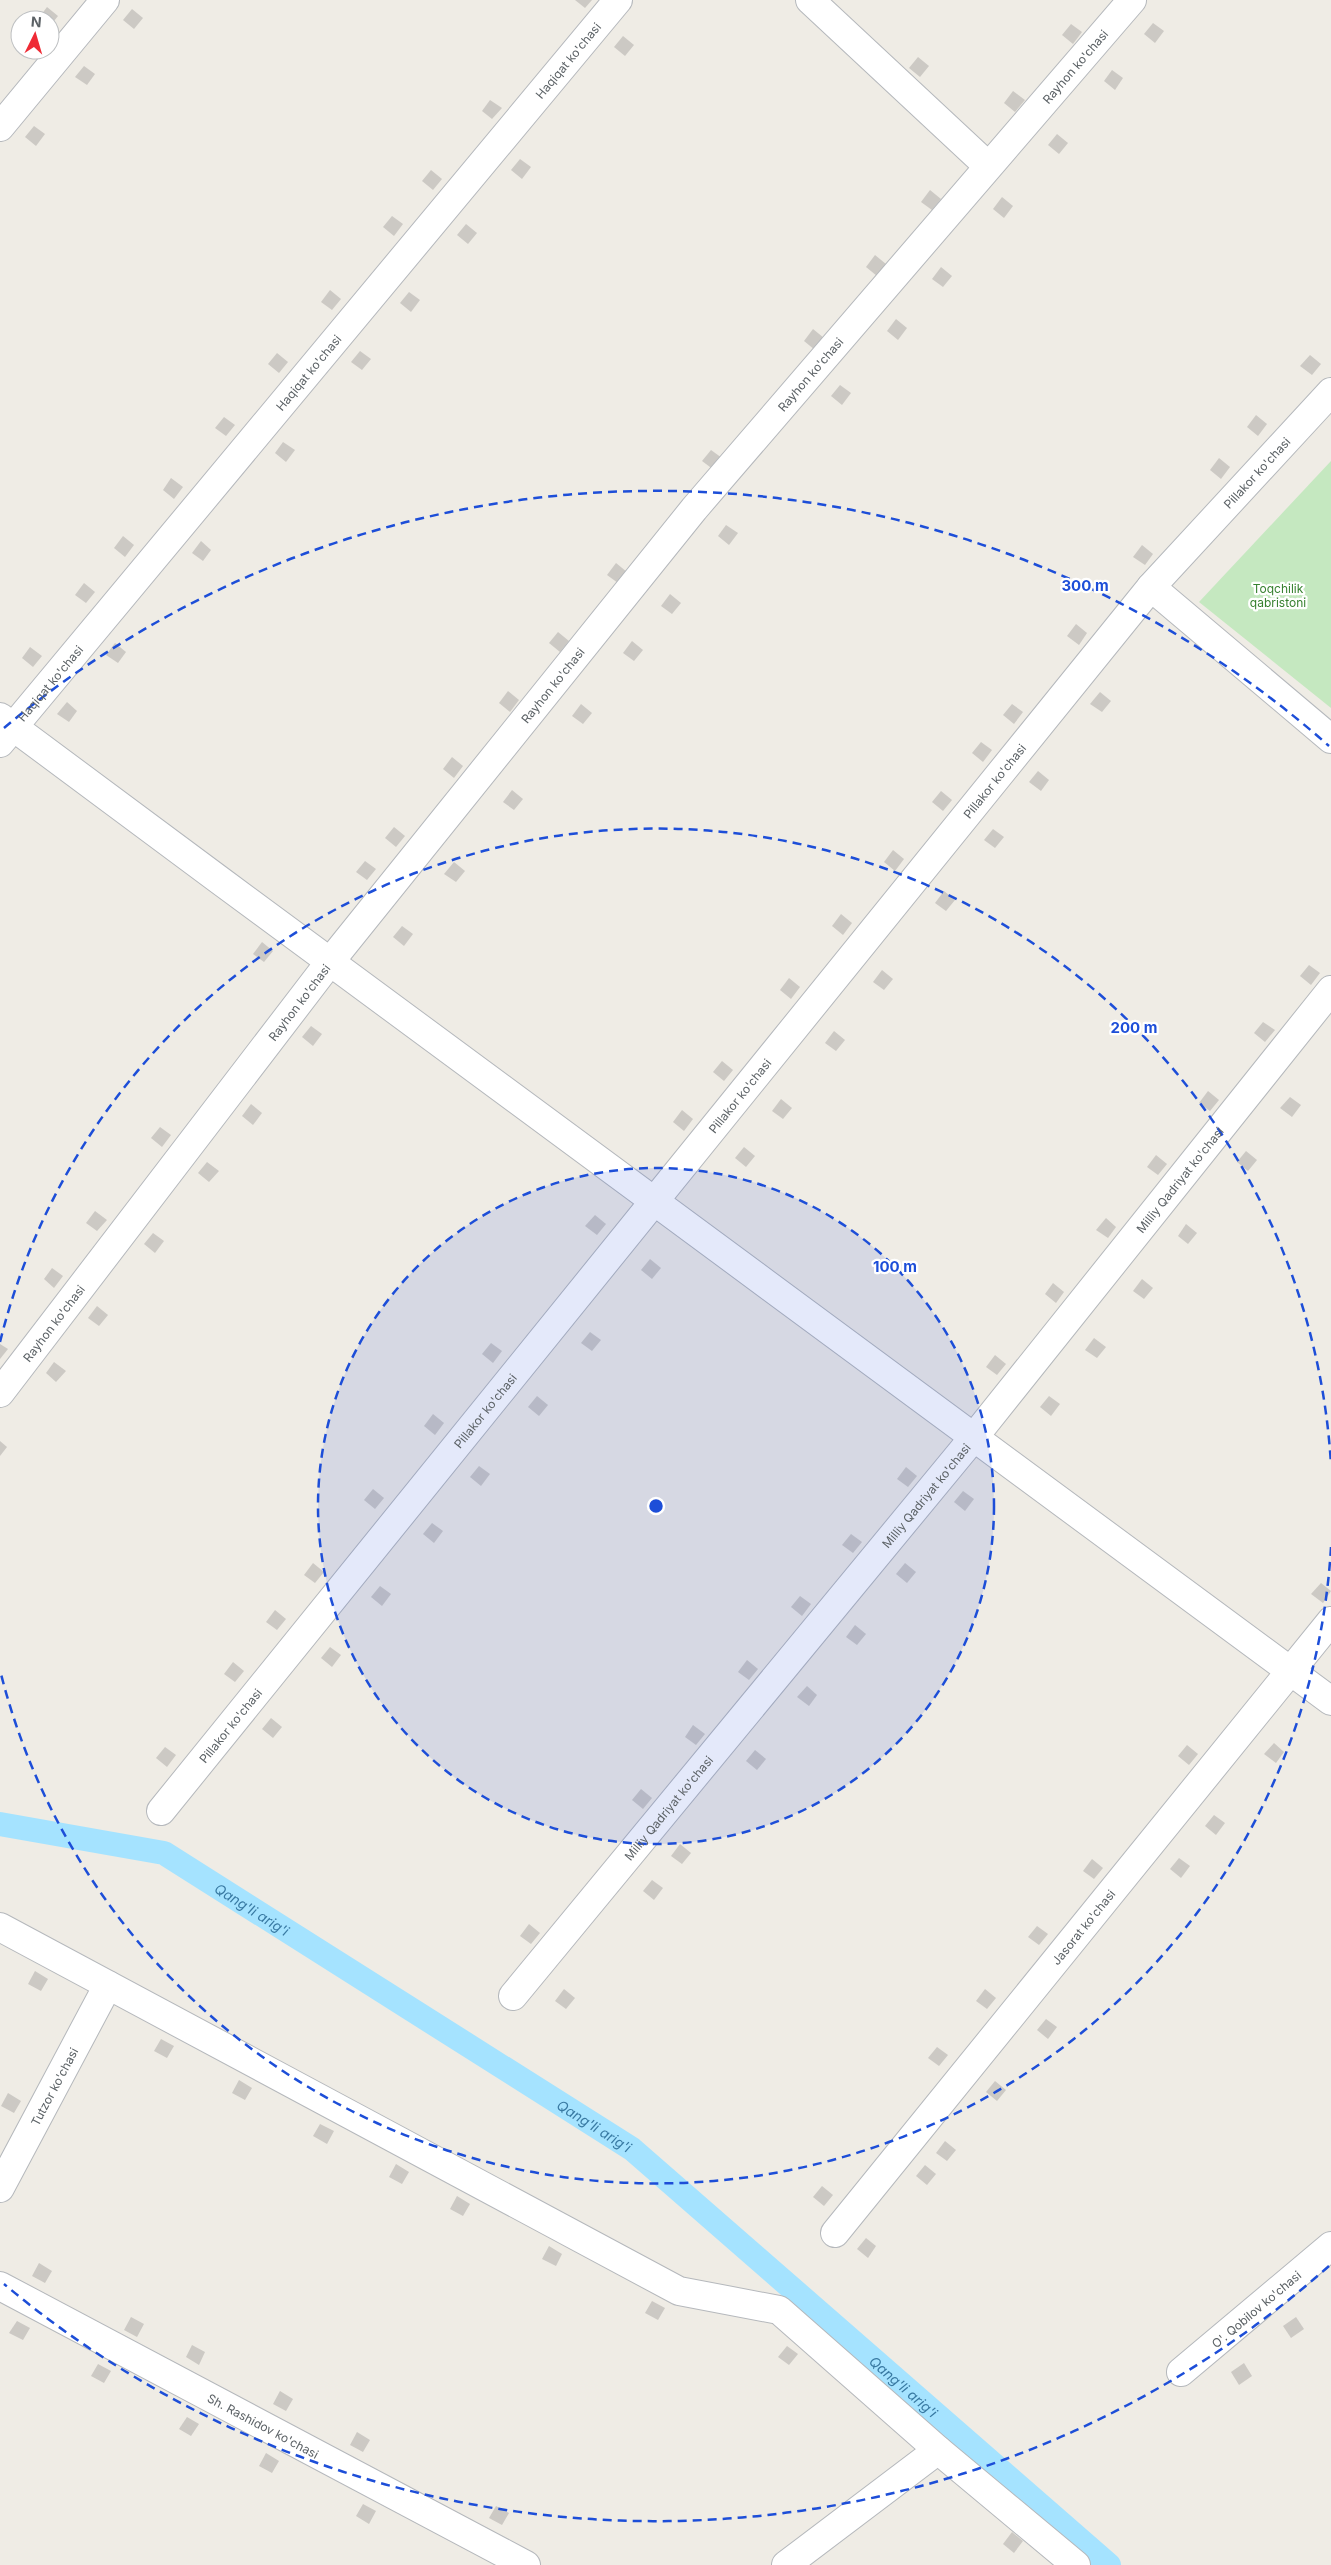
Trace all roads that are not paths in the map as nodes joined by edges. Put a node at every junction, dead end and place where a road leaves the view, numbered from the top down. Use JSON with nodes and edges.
{"nodes":[{"id":1,"x":106,"y":0,"type":"edge"},
{"id":2,"x":618,"y":0,"type":"edge"},
{"id":3,"x":810,"y":0,"type":"edge"},
{"id":4,"x":1132,"y":0,"type":"edge"},
{"id":5,"x":0,"y":128,"type":"edge"},
{"id":6,"x":988,"y":166,"type":"junction"},
{"id":7,"x":1331,"y":392,"type":"edge"},
{"id":8,"x":1151,"y":587,"type":"junction"},
{"id":9,"x":5,"y":729,"type":"edge"},
{"id":10,"x":1331,"y":739,"type":"edge"},
{"id":11,"x":329,"y":964,"type":"junction"},
{"id":12,"x":1331,"y":990,"type":"edge"},
{"id":13,"x":656,"y":1199,"type":"junction"},
{"id":14,"x":0,"y":1393,"type":"edge"},
{"id":15,"x":974,"y":1437,"type":"junction"},
{"id":16,"x":1331,"y":1621,"type":"edge"},
{"id":17,"x":1289,"y":1670,"type":"junction"},
{"id":18,"x":1331,"y":1701,"type":"edge"},
{"id":19,"x":161,"y":1811,"type":"dead end"},
{"id":20,"x":0,"y":1927,"type":"edge"},
{"id":21,"x":108,"y":1985,"type":"junction"},
{"id":22,"x":513,"y":1996,"type":"dead end"},
{"id":23,"x":0,"y":2188,"type":"edge"},
{"id":24,"x":835,"y":2233,"type":"dead end"},
{"id":25,"x":1331,"y":2246,"type":"edge"},
{"id":26,"x":0,"y":2286,"type":"edge"},
{"id":27,"x":1182,"y":2372,"type":"dead end"},
{"id":28,"x":938,"y":2450,"type":"junction"},
{"id":29,"x":526,"y":2565,"type":"edge"},
{"id":30,"x":786,"y":2565,"type":"edge"},
{"id":31,"x":1076,"y":2565,"type":"edge"}],
"edges":[{"from":1,"to":5,"type":"street"},
{"from":2,"to":9,"type":"street","name":"Haqiqat ko'chasi"},
{"from":3,"to":6,"type":"street"},
{"from":4,"to":6,"type":"street","name":"Rayhon ko'chasi"},
{"from":6,"to":11,"type":"street","name":"Rayhon ko'chasi"},
{"from":7,"to":8,"type":"street","name":"Pillakor ko'chasi"},
{"from":8,"to":10,"type":"street"},
{"from":8,"to":13,"type":"street","name":"Pillakor ko'chasi"},
{"from":9,"to":11,"type":"street"},
{"from":11,"to":13,"type":"street"},
{"from":11,"to":14,"type":"street","name":"Rayhon ko'chasi"},
{"from":12,"to":15,"type":"street","name":"Milliy Qadriyat ko'chasi"},
{"from":13,"to":15,"type":"street"},
{"from":13,"to":19,"type":"street","name":"Pillakor ko'chasi"},
{"from":15,"to":17,"type":"street"},
{"from":15,"to":22,"type":"street","name":"Milliy Qadriyat ko'chasi"},
{"from":16,"to":17,"type":"street","name":"Jasorat ko'chasi"},
{"from":17,"to":18,"type":"street"},
{"from":17,"to":24,"type":"street","name":"Jasorat ko'chasi"},
{"from":20,"to":21,"type":"street"},
{"from":21,"to":23,"type":"street","name":"Tutzor ko'chasi"},
{"from":21,"to":28,"type":"street"},
{"from":25,"to":27,"type":"street","name":"O'. Qobilov ko'chasi"},
{"from":26,"to":29,"type":"street","name":"Sh. Rashidov ko'chasi"},
{"from":28,"to":30,"type":"street"},
{"from":28,"to":31,"type":"street"}]}
